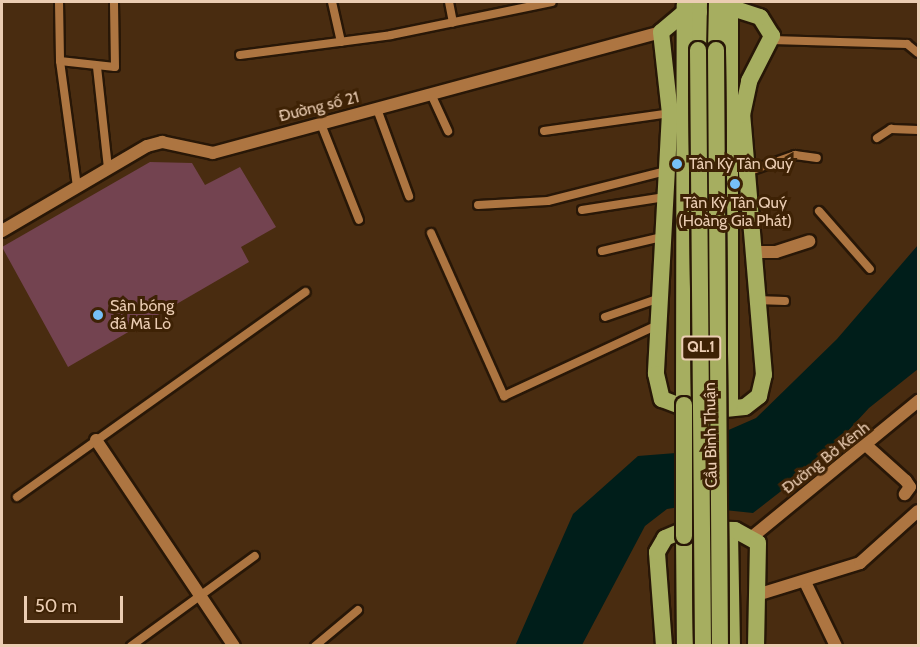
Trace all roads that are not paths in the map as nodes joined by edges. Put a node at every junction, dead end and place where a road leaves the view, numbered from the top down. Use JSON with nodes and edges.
{"nodes":[{"id":1,"x":58,"y":2,"type":"edge"},
{"id":2,"x":114,"y":2,"type":"edge"},
{"id":3,"x":332,"y":2,"type":"edge"},
{"id":4,"x":449,"y":2,"type":"edge"},
{"id":5,"x":552,"y":2,"type":"edge"},
{"id":6,"x":726,"y":3,"type":"edge"},
{"id":7,"x":692,"y":7,"type":"edge"},
{"id":8,"x":453,"y":23,"type":"junction"},
{"id":9,"x":661,"y":32,"type":"junction"},
{"id":10,"x":772,"y":40,"type":"junction"},
{"id":11,"x":341,"y":42,"type":"junction"},
{"id":12,"x":918,"y":53,"type":"edge"},
{"id":13,"x":240,"y":56,"type":"dead end"},
{"id":14,"x":60,"y":61,"type":"junction"},
{"id":15,"x":97,"y":68,"type":"junction"},
{"id":16,"x":432,"y":94,"type":"junction"},
{"id":17,"x":377,"y":109,"type":"junction"},
{"id":18,"x":670,"y":112,"type":"junction"},
{"id":19,"x":321,"y":124,"type":"junction"},
{"id":20,"x":918,"y":130,"type":"edge"},
{"id":21,"x":448,"y":131,"type":"dead end"},
{"id":22,"x":544,"y":131,"type":"dead end"},
{"id":23,"x":877,"y":138,"type":"dead end"},
{"id":24,"x":817,"y":158,"type":"dead end"},
{"id":25,"x":108,"y":168,"type":"junction"},
{"id":26,"x":668,"y":171,"type":"junction"},
{"id":27,"x":747,"y":172,"type":"junction"},
{"id":28,"x":76,"y":187,"type":"junction"},
{"id":29,"x":409,"y":196,"type":"dead end"},
{"id":30,"x":666,"y":196,"type":"junction"},
{"id":31,"x":478,"y":205,"type":"dead end"},
{"id":32,"x":582,"y":210,"type":"dead end"},
{"id":33,"x":819,"y":211,"type":"dead end"},
{"id":34,"x":359,"y":220,"type":"dead end"},
{"id":35,"x":2,"y":231,"type":"edge"},
{"id":36,"x":431,"y":233,"type":"dead end"},
{"id":37,"x":664,"y":237,"type":"junction"},
{"id":38,"x":809,"y":241,"type":"dead end"},
{"id":39,"x":602,"y":250,"type":"dead end"},
{"id":40,"x":753,"y":252,"type":"junction"},
{"id":41,"x":870,"y":269,"type":"dead end"},
{"id":42,"x":305,"y":292,"type":"dead end"},
{"id":43,"x":661,"y":298,"type":"junction"},
{"id":44,"x":755,"y":300,"type":"junction"},
{"id":45,"x":785,"y":301,"type":"dead end"},
{"id":46,"x":605,"y":317,"type":"dead end"},
{"id":47,"x":659,"y":324,"type":"junction"},
{"id":48,"x":918,"y":401,"type":"edge"},
{"id":49,"x":96,"y":440,"type":"junction"},
{"id":50,"x":867,"y":446,"type":"junction"},
{"id":51,"x":904,"y":494,"type":"dead end"},
{"id":52,"x":17,"y":497,"type":"dead end"},
{"id":53,"x":918,"y":511,"type":"edge"},
{"id":54,"x":752,"y":537,"type":"junction"},
{"id":55,"x":255,"y":556,"type":"dead end"},
{"id":56,"x":805,"y":582,"type":"junction"},
{"id":57,"x":760,"y":594,"type":"junction"},
{"id":58,"x":200,"y":596,"type":"junction"},
{"id":59,"x":358,"y":610,"type":"dead end"},
{"id":60,"x":131,"y":645,"type":"edge"},
{"id":61,"x":234,"y":645,"type":"edge"},
{"id":62,"x":315,"y":645,"type":"edge"},
{"id":63,"x":664,"y":645,"type":"edge"},
{"id":64,"x":685,"y":645,"type":"edge"},
{"id":65,"x":704,"y":645,"type":"edge"},
{"id":66,"x":720,"y":645,"type":"edge"},
{"id":67,"x":732,"y":645,"type":"edge"},
{"id":68,"x":756,"y":645,"type":"edge"},
{"id":69,"x":836,"y":645,"type":"edge"}],
"edges":[{"from":1,"to":14,"type":"lane"},
{"from":2,"to":15,"type":"lane"},
{"from":3,"to":11,"type":"lane"},
{"from":4,"to":8,"type":"lane"},
{"from":5,"to":8,"type":"lane"},
{"from":6,"to":10,"type":"highway"},
{"from":6,"to":66,"type":"highway","name":"Cầu Bình Thuận","number":"QL.1","bridge":true},
{"from":6,"to":67,"type":"highway","name":"Cầu Bình Thuận","number":"QL.1"},
{"from":7,"to":9,"type":"highway"},
{"from":7,"to":64,"type":"highway","name":"Cầu Bình Thuận","number":"QL.1","bridge":true},
{"from":7,"to":65,"type":"highway","name":"Cầu Bình Thuận","number":"QL.1","bridge":true},
{"from":8,"to":11,"type":"lane"},
{"from":9,"to":16,"type":"street","name":"Đường số 21"},
{"from":9,"to":18,"type":"highway"},
{"from":10,"to":12,"type":"lane"},
{"from":10,"to":27,"type":"highway"},
{"from":11,"to":13,"type":"lane"},
{"from":14,"to":15,"type":"lane"},
{"from":14,"to":28,"type":"lane"},
{"from":15,"to":25,"type":"lane"},
{"from":16,"to":17,"type":"street","name":"Đường số 21"},
{"from":16,"to":21,"type":"lane"},
{"from":17,"to":19,"type":"street","name":"Đường số 21"},
{"from":17,"to":29,"type":"lane"},
{"from":18,"to":22,"type":"lane"},
{"from":18,"to":26,"type":"highway"},
{"from":19,"to":25,"type":"street","name":"Đường số 21"},
{"from":19,"to":34,"type":"lane"},
{"from":20,"to":23,"type":"lane"},
{"from":24,"to":27,"type":"lane"},
{"from":25,"to":28,"type":"street","name":"Đường số 21"},
{"from":26,"to":30,"type":"highway"},
{"from":26,"to":31,"type":"lane"},
{"from":27,"to":40,"type":"highway"},
{"from":28,"to":35,"type":"street","name":"Đường số 21"},
{"from":30,"to":32,"type":"lane"},
{"from":30,"to":37,"type":"highway"},
{"from":33,"to":41,"type":"lane"},
{"from":36,"to":47,"type":"lane"},
{"from":37,"to":39,"type":"lane"},
{"from":37,"to":43,"type":"highway"},
{"from":38,"to":40,"type":"street"},
{"from":40,"to":44,"type":"highway"},
{"from":42,"to":49,"type":"lane"},
{"from":43,"to":46,"type":"lane"},
{"from":43,"to":47,"type":"highway"},
{"from":44,"to":45,"type":"lane"},
{"from":44,"to":47,"type":"highway"},
{"from":48,"to":50,"type":"street","name":"Đường Bờ Kênh"},
{"from":49,"to":52,"type":"lane"},
{"from":49,"to":58,"type":"street"},
{"from":50,"to":51,"type":"street"},
{"from":50,"to":54,"type":"street","name":"Đường Bờ Kênh"},
{"from":53,"to":56,"type":"street"},
{"from":54,"to":57,"type":"highway"},
{"from":54,"to":63,"type":"highway"},
{"from":55,"to":58,"type":"lane"},
{"from":56,"to":57,"type":"street"},
{"from":56,"to":69,"type":"street"},
{"from":57,"to":68,"type":"highway"},
{"from":58,"to":60,"type":"lane"},
{"from":58,"to":61,"type":"street"},
{"from":59,"to":62,"type":"lane"}]}
